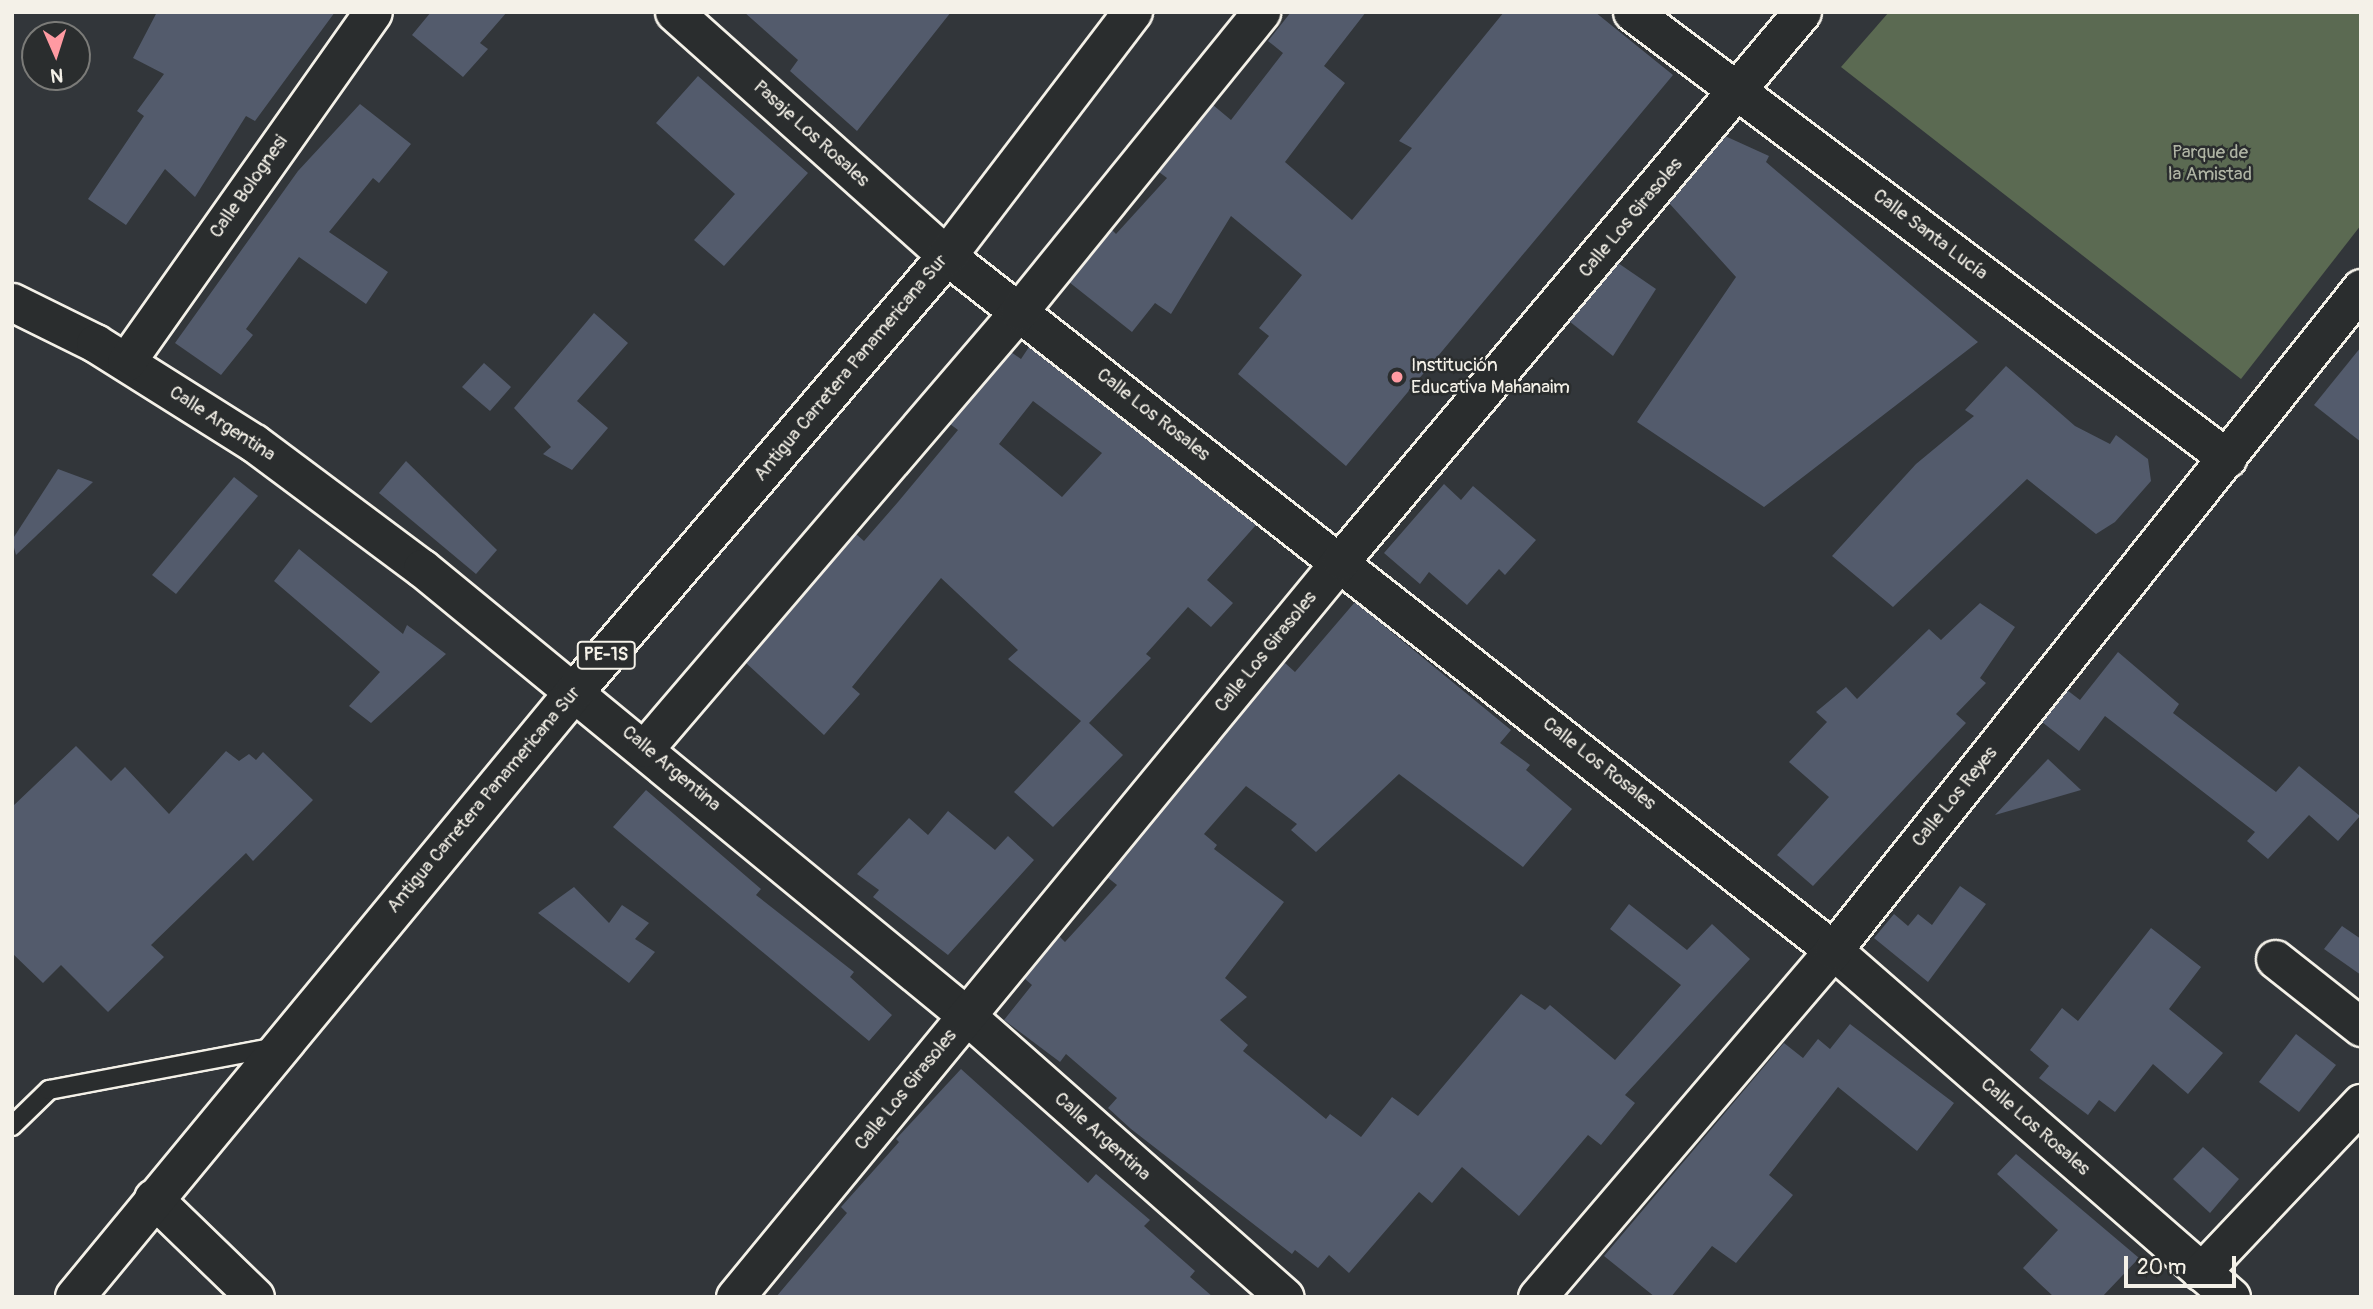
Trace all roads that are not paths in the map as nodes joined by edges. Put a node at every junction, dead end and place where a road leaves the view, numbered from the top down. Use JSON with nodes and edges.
{"nodes":[{"id":1,"x":373,"y":12,"type":"edge"},
{"id":2,"x":674,"y":12,"type":"edge"},
{"id":3,"x":1133,"y":12,"type":"edge"},
{"id":4,"x":1261,"y":12,"type":"edge"},
{"id":5,"x":1632,"y":12,"type":"edge"},
{"id":6,"x":1802,"y":12,"type":"edge"},
{"id":7,"x":1738,"y":90,"type":"junction"},
{"id":8,"x":947,"y":256,"type":"junction"},
{"id":9,"x":2361,"y":288,"type":"edge"},
{"id":10,"x":12,"y":302,"type":"edge"},
{"id":11,"x":1019,"y":311,"type":"junction"},
{"id":12,"x":127,"y":362,"type":"junction"},
{"id":13,"x":2227,"y":458,"type":"junction"},
{"id":14,"x":1341,"y":560,"type":"junction"},
{"id":15,"x":576,"y":690,"type":"junction"},
{"id":16,"x":645,"y":748,"type":"junction"},
{"id":17,"x":1832,"y":950,"type":"junction"},
{"id":18,"x":2275,"y":959,"type":"dead end"},
{"id":19,"x":967,"y":1016,"type":"junction"},
{"id":20,"x":2361,"y":1027,"type":"edge"},
{"id":21,"x":279,"y":1046,"type":"junction"},
{"id":22,"x":2361,"y":1103,"type":"edge"},
{"id":23,"x":12,"y":1126,"type":"edge"},
{"id":24,"x":153,"y":1198,"type":"junction"},
{"id":25,"x":2201,"y":1272,"type":"junction"},
{"id":26,"x":1271,"y":1293,"type":"edge"},
{"id":27,"x":75,"y":1297,"type":"edge"},
{"id":28,"x":255,"y":1297,"type":"edge"},
{"id":29,"x":736,"y":1297,"type":"edge"},
{"id":30,"x":1536,"y":1297,"type":"edge"},
{"id":31,"x":2231,"y":1297,"type":"edge"}],
"edges":[{"from":1,"to":12,"type":"street","name":"Calle Bolognesi"},
{"from":2,"to":8,"type":"street","name":"Pasaje Los Rosales"},
{"from":3,"to":8,"type":"highway","name":"Antigua Carretera Panamericana Sur","number":"PE-1S"},
{"from":4,"to":11,"type":"street"},
{"from":5,"to":7,"type":"street","name":"Calle Santa Lucía"},
{"from":6,"to":7,"type":"street","name":"Calle Los Girasoles"},
{"from":7,"to":13,"type":"street","name":"Calle Santa Lucía"},
{"from":7,"to":14,"type":"street","name":"Calle Los Girasoles"},
{"from":8,"to":11,"type":"street","name":"Calle Los Rosales"},
{"from":8,"to":15,"type":"highway","name":"Antigua Carretera Panamericana Sur","number":"PE-1S"},
{"from":9,"to":13,"type":"street","name":"Calle Los Reyes"},
{"from":10,"to":12,"type":"street","name":"Calle Argentina"},
{"from":11,"to":14,"type":"street","name":"Calle Los Rosales"},
{"from":11,"to":16,"type":"street"},
{"from":12,"to":15,"type":"street","name":"Calle Argentina"},
{"from":13,"to":17,"type":"street","name":"Calle Los Reyes"},
{"from":14,"to":17,"type":"street","name":"Calle Los Rosales"},
{"from":14,"to":19,"type":"street","name":"Calle Los Girasoles"},
{"from":15,"to":16,"type":"street","name":"Calle Argentina"},
{"from":15,"to":21,"type":"highway","name":"Antigua Carretera Panamericana Sur","number":"PE-1S"},
{"from":16,"to":19,"type":"street","name":"Calle Argentina"},
{"from":17,"to":25,"type":"street","name":"Calle Los Rosales"},
{"from":17,"to":30,"type":"street","name":"Calle Los Reyes"},
{"from":18,"to":20,"type":"street"},
{"from":19,"to":26,"type":"street","name":"Calle Argentina"},
{"from":19,"to":29,"type":"street","name":"Calle Los Girasoles"},
{"from":21,"to":23,"type":"lane"},
{"from":21,"to":24,"type":"highway","name":"Antigua Carretera Panamericana Sur","number":"PE-1S"},
{"from":22,"to":25,"type":"street"},
{"from":24,"to":27,"type":"highway","name":"Antigua Carretera Panamericana Sur","number":"PE-1S"},
{"from":24,"to":28,"type":"street"},
{"from":25,"to":31,"type":"street","name":"Calle Los Rosales"}]}
